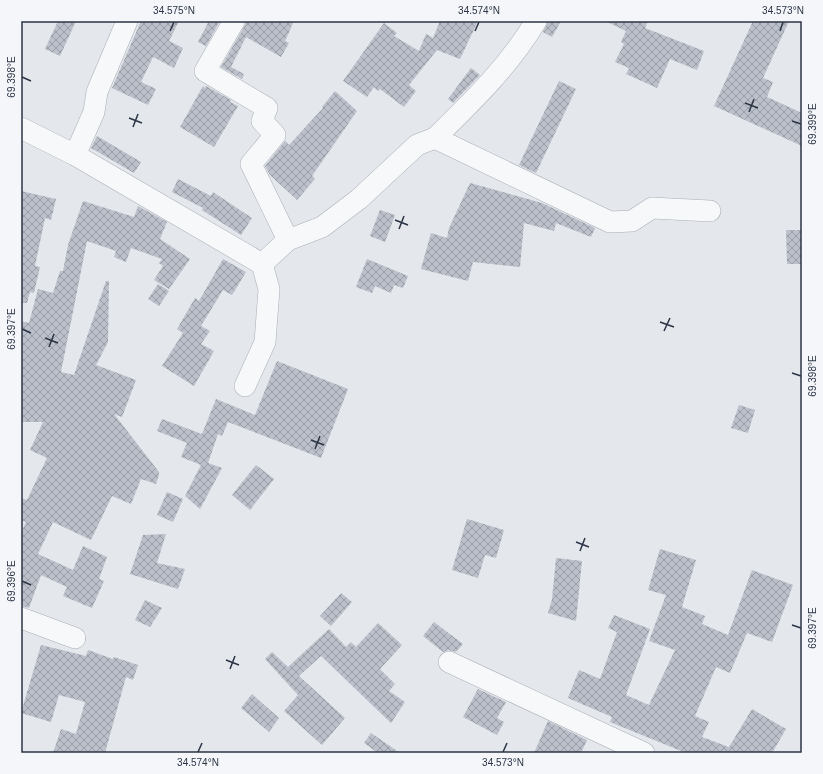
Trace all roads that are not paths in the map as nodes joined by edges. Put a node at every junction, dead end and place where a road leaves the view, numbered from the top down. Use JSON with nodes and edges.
{"nodes":[{"id":1,"x":127,"y":21,"type":"edge"},
{"id":2,"x":234,"y":21,"type":"edge"},
{"id":3,"x":536,"y":21,"type":"edge"},
{"id":4,"x":21,"y":128,"type":"edge"},
{"id":5,"x":436,"y":138,"type":"junction"},
{"id":6,"x":75,"y":155,"type":"junction"},
{"id":7,"x":710,"y":211,"type":"dead end"},
{"id":8,"x":288,"y":240,"type":"junction"},
{"id":9,"x":262,"y":264,"type":"junction"},
{"id":10,"x":245,"y":386,"type":"dead end"},
{"id":11,"x":21,"y":618,"type":"edge"},
{"id":12,"x":75,"y":638,"type":"dead end"},
{"id":13,"x":449,"y":662,"type":"dead end"},
{"id":14,"x":644,"y":753,"type":"edge"}],
"edges":[{"from":1,"to":6,"type":"street"},
{"from":2,"to":8,"type":"street"},
{"from":3,"to":5,"type":"street"},
{"from":4,"to":6,"type":"street"},
{"from":5,"to":7,"type":"street"},
{"from":5,"to":8,"type":"street"},
{"from":6,"to":9,"type":"street"},
{"from":8,"to":9,"type":"street"},
{"from":9,"to":10,"type":"street"},
{"from":11,"to":12,"type":"street"},
{"from":13,"to":14,"type":"street"}]}
